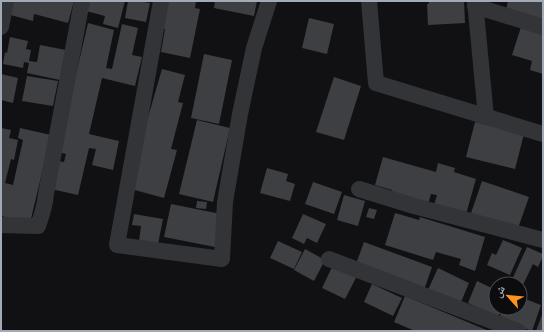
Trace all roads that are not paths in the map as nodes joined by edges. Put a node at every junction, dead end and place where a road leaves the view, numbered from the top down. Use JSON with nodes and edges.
{"nodes":[{"id":1,"x":6,"y":1,"type":"edge"},
{"id":2,"x":82,"y":1,"type":"edge"},
{"id":3,"x":161,"y":1,"type":"edge"},
{"id":4,"x":270,"y":1,"type":"edge"},
{"id":5,"x":369,"y":1,"type":"edge"},
{"id":6,"x":475,"y":3,"type":"edge"},
{"id":7,"x":1,"y":27,"type":"edge"},
{"id":8,"x":543,"y":27,"type":"edge"},
{"id":9,"x":486,"y":117,"type":"junction"},
{"id":10,"x":543,"y":134,"type":"edge"},
{"id":11,"x":359,"y":189,"type":"dead end"},
{"id":12,"x":1,"y":225,"type":"edge"},
{"id":13,"x":543,"y":240,"type":"edge"},
{"id":14,"x":329,"y":259,"type":"dead end"},
{"id":15,"x":518,"y":331,"type":"edge"}],
"edges":[{"from":1,"to":7,"type":"street"},
{"from":2,"to":12,"type":"street"},
{"from":3,"to":4,"type":"street"},
{"from":5,"to":9,"type":"street"},
{"from":6,"to":8,"type":"street"},
{"from":6,"to":9,"type":"street"},
{"from":9,"to":10,"type":"street"},
{"from":11,"to":13,"type":"street"},
{"from":14,"to":15,"type":"street"}]}
